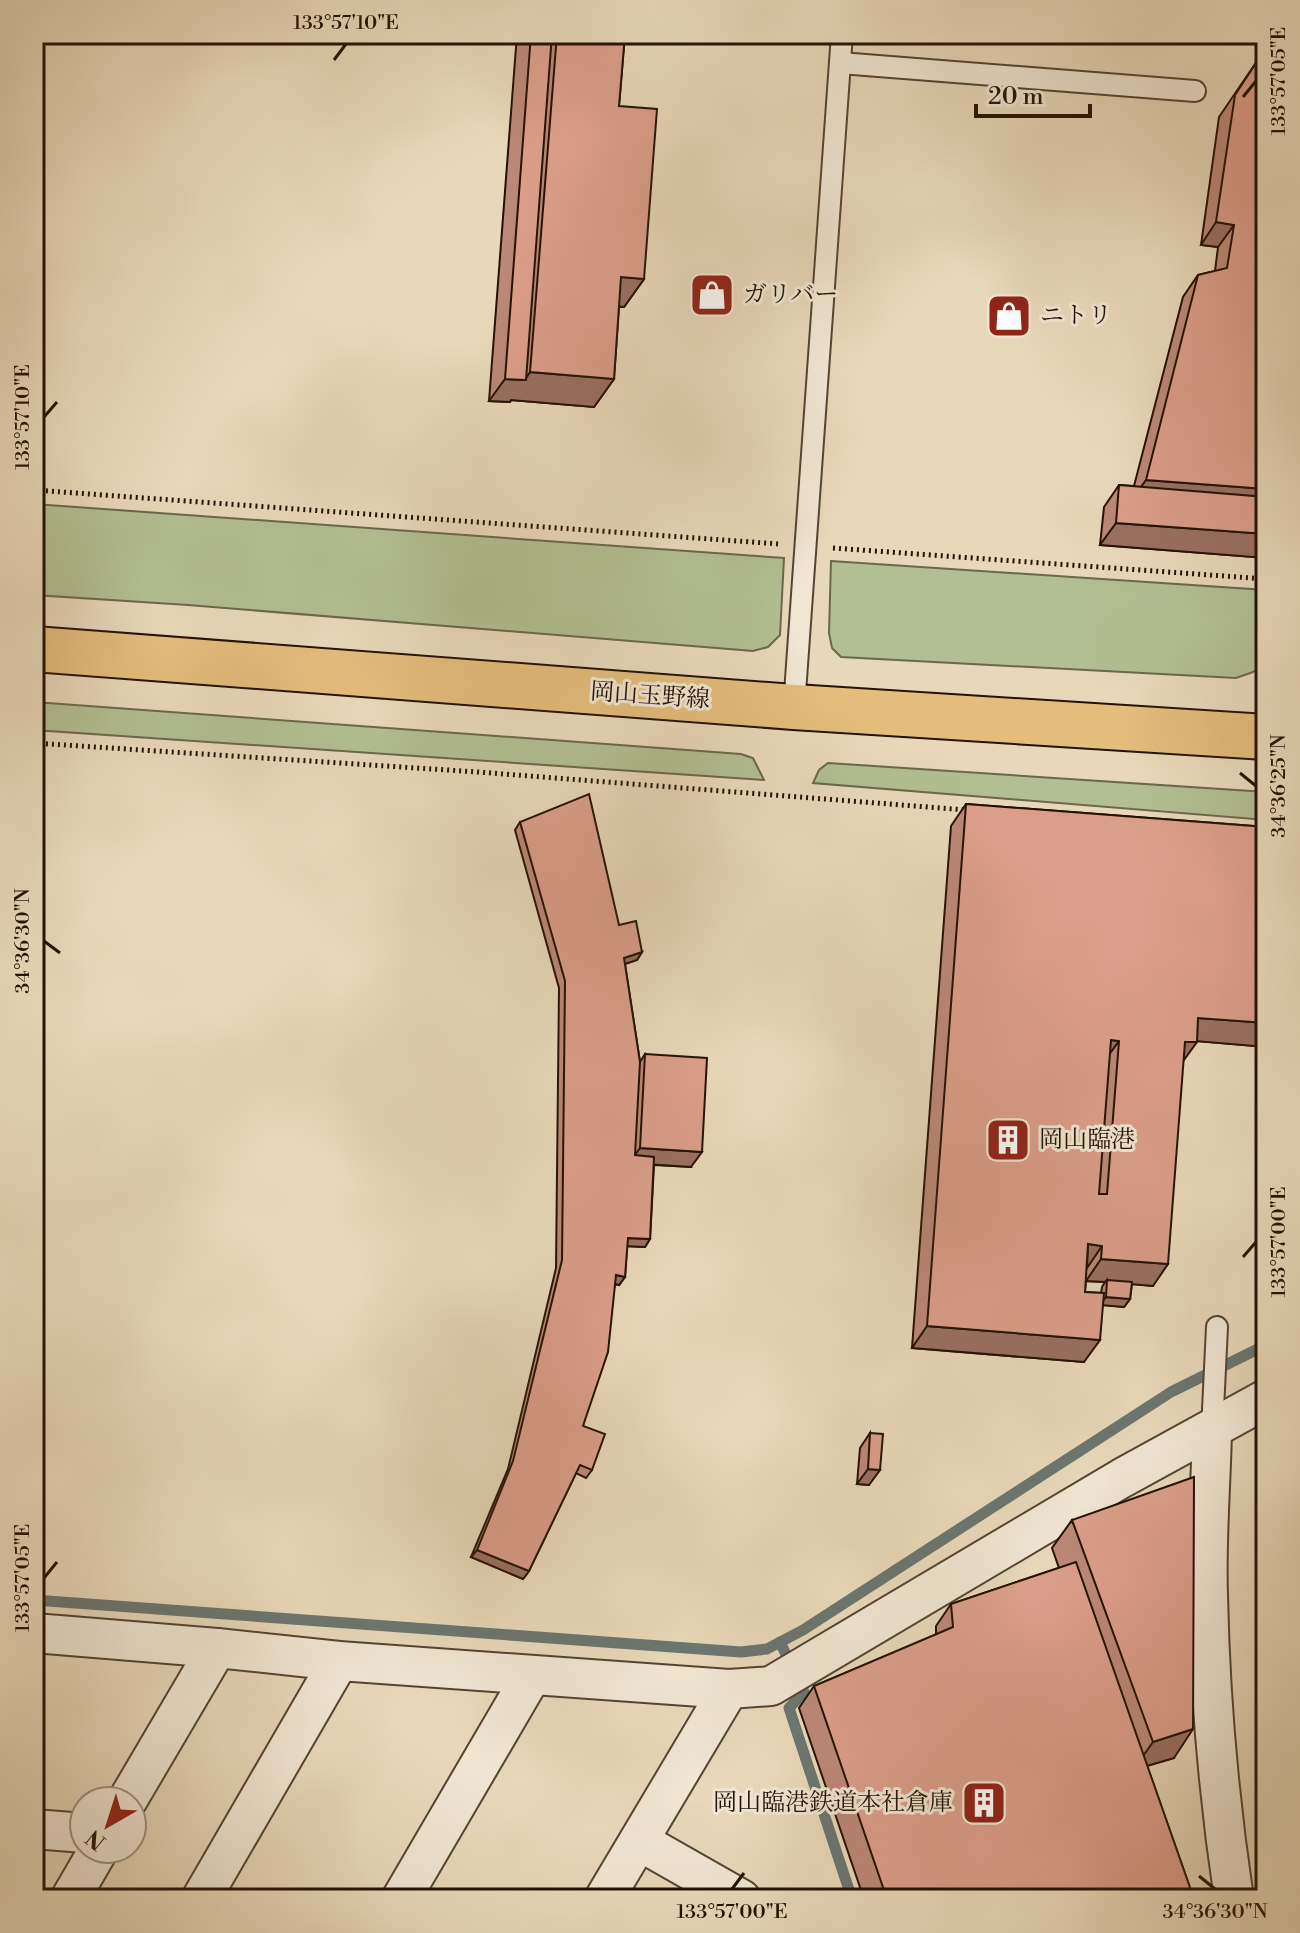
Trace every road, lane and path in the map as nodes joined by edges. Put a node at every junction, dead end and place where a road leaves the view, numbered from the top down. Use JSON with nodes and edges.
{"nodes":[{"id":1,"x":842,"y":34,"type":"edge"},
{"id":2,"x":840,"y":63,"type":"junction"},
{"id":3,"x":1195,"y":91,"type":"dead end"},
{"id":4,"x":34,"y":490,"type":"edge"},
{"id":5,"x":805,"y":546,"type":"junction"},
{"id":6,"x":1266,"y":579,"type":"edge"},
{"id":7,"x":34,"y":649,"type":"edge"},
{"id":8,"x":794,"y":707,"type":"junction"},
{"id":9,"x":1266,"y":737,"type":"edge"},
{"id":10,"x":34,"y":743,"type":"edge"},
{"id":11,"x":976,"y":811,"type":"edge"},
{"id":12,"x":1217,"y":1327,"type":"dead end"},
{"id":13,"x":1264,"y":1405,"type":"edge"},
{"id":14,"x":1212,"y":1414,"type":"junction"},
{"id":15,"x":34,"y":1633,"type":"edge"},
{"id":16,"x":217,"y":1648,"type":"junction"},
{"id":17,"x":339,"y":1661,"type":"junction"},
{"id":18,"x":532,"y":1675,"type":"junction"},
{"id":19,"x":729,"y":1689,"type":"junction"},
{"id":20,"x":136,"y":1785,"type":"edge"},
{"id":21,"x":34,"y":1829,"type":"edge"},
{"id":22,"x":68,"y":1832,"type":"edge"},
{"id":23,"x":639,"y":1841,"type":"junction"},
{"id":24,"x":90,"y":1865,"type":"edge"},
{"id":25,"x":70,"y":1899,"type":"edge"},
{"id":26,"x":201,"y":1899,"type":"edge"},
{"id":27,"x":401,"y":1899,"type":"edge"},
{"id":28,"x":604,"y":1899,"type":"edge"},
{"id":29,"x":741,"y":1899,"type":"edge"},
{"id":30,"x":1234,"y":1899,"type":"edge"}],
"edges":[{"from":1,"to":2,"type":"lane"},
{"from":2,"to":3,"type":"lane"},
{"from":2,"to":5,"type":"lane"},
{"from":4,"to":5,"type":"path"},
{"from":5,"to":6,"type":"path"},
{"from":5,"to":8,"type":"lane"},
{"from":7,"to":8,"type":"main road","name":"岡山玉野線"},
{"from":8,"to":9,"type":"main road","name":"岡山玉野線"},
{"from":10,"to":11,"type":"path"},
{"from":12,"to":14,"type":"lane"},
{"from":13,"to":14,"type":"street"},
{"from":14,"to":19,"type":"street"},
{"from":14,"to":30,"type":"street"},
{"from":15,"to":16,"type":"street"},
{"from":16,"to":17,"type":"street"},
{"from":16,"to":20,"type":"street"},
{"from":17,"to":18,"type":"street"},
{"from":17,"to":26,"type":"street"},
{"from":18,"to":19,"type":"street"},
{"from":18,"to":27,"type":"street"},
{"from":19,"to":23,"type":"street"},
{"from":21,"to":22,"type":"street"},
{"from":23,"to":28,"type":"street"},
{"from":23,"to":29,"type":"street"},
{"from":24,"to":25,"type":"street"}]}
